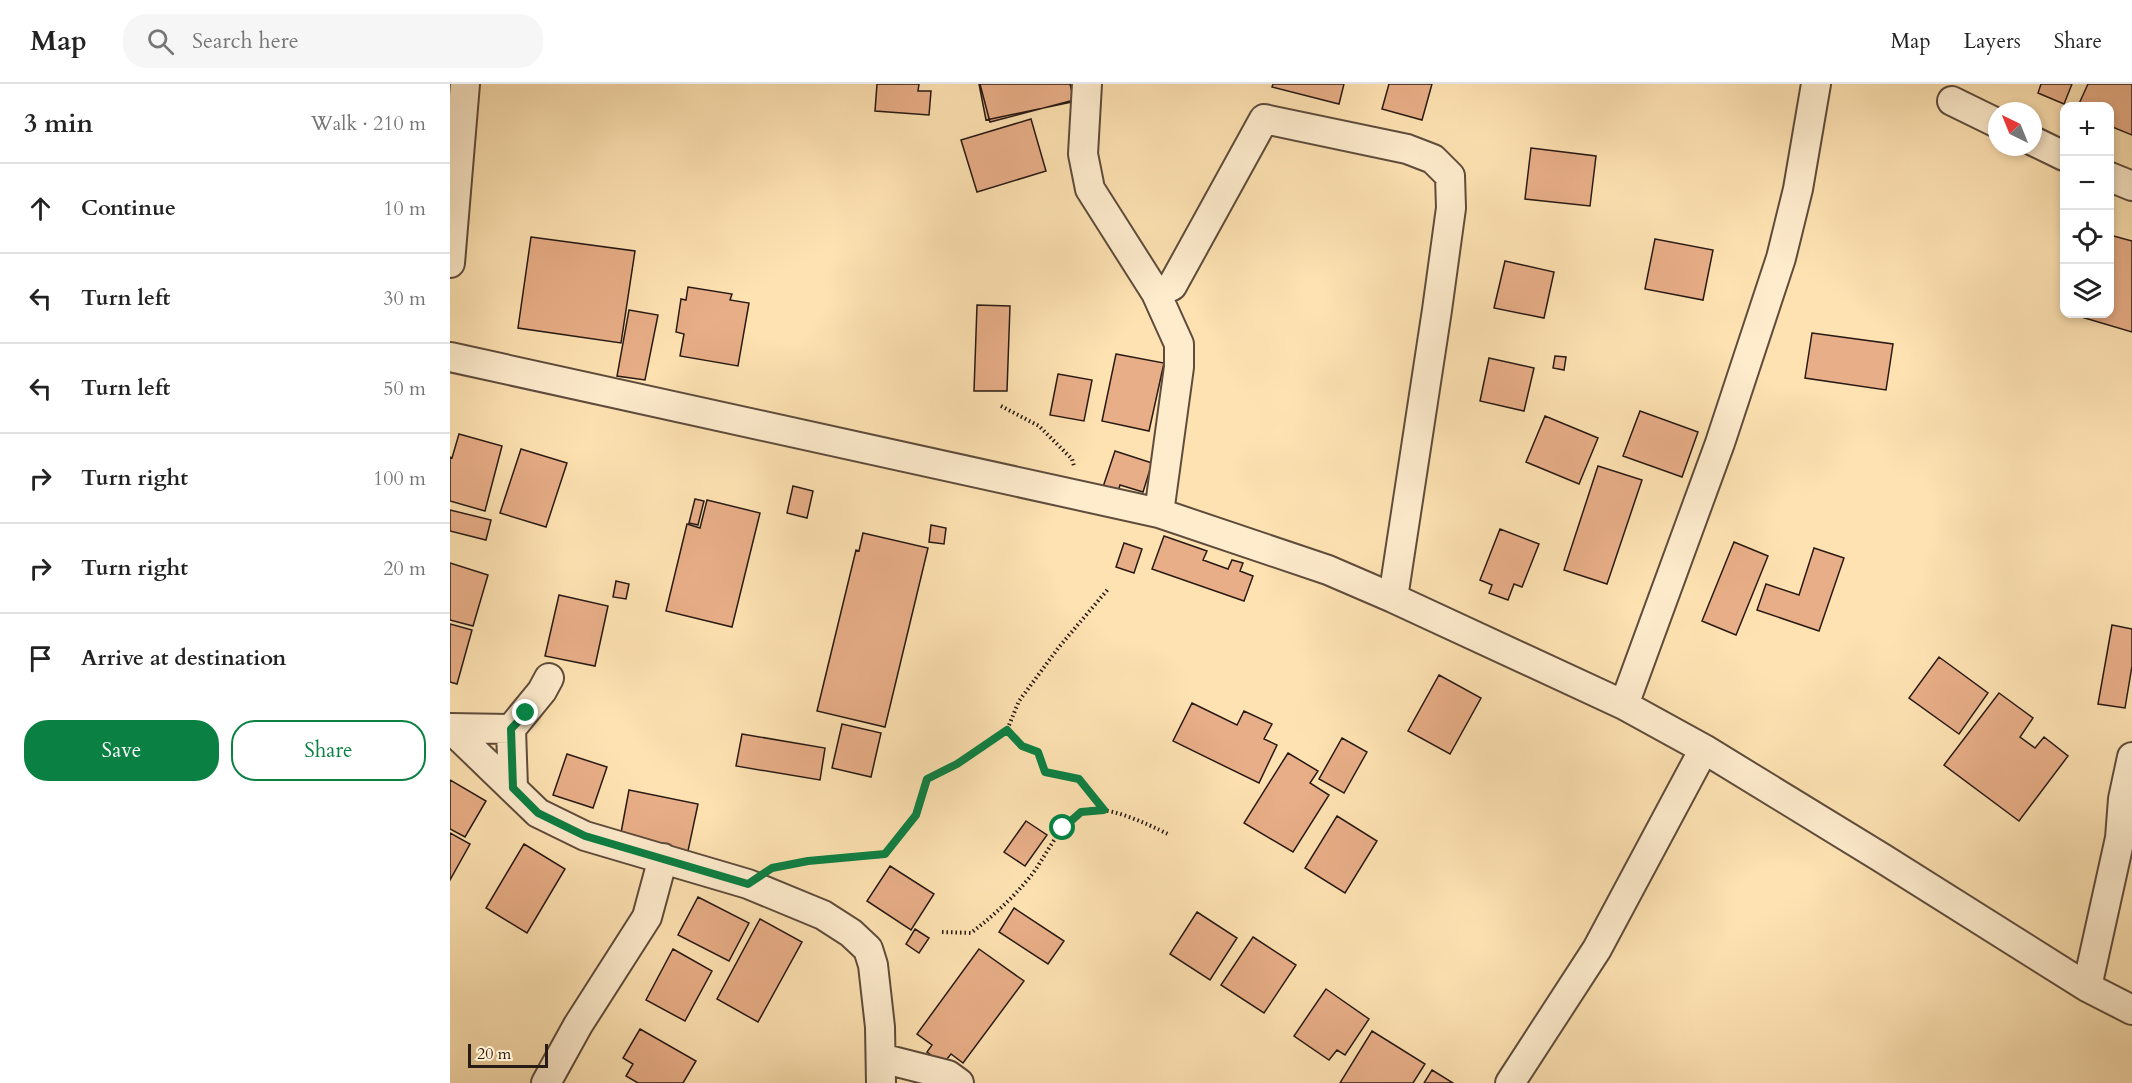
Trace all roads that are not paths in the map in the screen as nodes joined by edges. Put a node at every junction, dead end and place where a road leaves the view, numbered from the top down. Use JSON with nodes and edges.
{"nodes":[{"id":1,"x":465,"y":84,"type":"edge"},
{"id":2,"x":1087,"y":84,"type":"edge"},
{"id":3,"x":1816,"y":84,"type":"edge"},
{"id":4,"x":1952,"y":101,"type":"dead end"},
{"id":5,"x":1988,"y":119,"type":"edge"},
{"id":6,"x":2042,"y":145,"type":"edge"},
{"id":7,"x":2060,"y":154,"type":"edge"},
{"id":8,"x":2114,"y":179,"type":"edge"},
{"id":9,"x":2132,"y":186,"type":"edge"},
{"id":10,"x":450,"y":263,"type":"edge"},
{"id":11,"x":1156,"y":293,"type":"junction"},
{"id":12,"x":450,"y":357,"type":"edge"},
{"id":13,"x":1158,"y":513,"type":"junction"},
{"id":14,"x":1393,"y":598,"type":"junction"},
{"id":15,"x":549,"y":678,"type":"dead end"},
{"id":16,"x":1624,"y":705,"type":"junction"},
{"id":17,"x":450,"y":728,"type":"edge"},
{"id":18,"x":511,"y":729,"type":"junction"},
{"id":19,"x":1704,"y":749,"type":"junction"},
{"id":20,"x":2132,"y":757,"type":"edge"},
{"id":21,"x":513,"y":788,"type":"junction"},
{"id":22,"x":663,"y":858,"type":"junction"},
{"id":23,"x":2087,"y":987,"type":"junction"},
{"id":24,"x":2132,"y":1010,"type":"edge"},
{"id":25,"x":881,"y":1071,"type":"edge"},
{"id":26,"x":546,"y":1083,"type":"edge"},
{"id":27,"x":959,"y":1083,"type":"edge"},
{"id":28,"x":1510,"y":1083,"type":"edge"}],
"edges":[{"from":1,"to":10,"type":"street"},
{"from":2,"to":11,"type":"street"},
{"from":3,"to":16,"type":"street"},
{"from":4,"to":5,"type":"street"},
{"from":6,"to":7,"type":"street"},
{"from":8,"to":9,"type":"street"},
{"from":11,"to":13,"type":"street"},
{"from":11,"to":14,"type":"street"},
{"from":12,"to":13,"type":"street"},
{"from":13,"to":14,"type":"street"},
{"from":14,"to":16,"type":"street"},
{"from":15,"to":18,"type":"street"},
{"from":16,"to":19,"type":"street"},
{"from":17,"to":18,"type":"street"},
{"from":17,"to":21,"type":"street"},
{"from":18,"to":21,"type":"street"},
{"from":19,"to":23,"type":"street"},
{"from":19,"to":28,"type":"street"},
{"from":20,"to":23,"type":"street"},
{"from":21,"to":22,"type":"street"},
{"from":22,"to":25,"type":"street"},
{"from":22,"to":26,"type":"street"},
{"from":23,"to":24,"type":"street"},
{"from":25,"to":27,"type":"street"}]}
